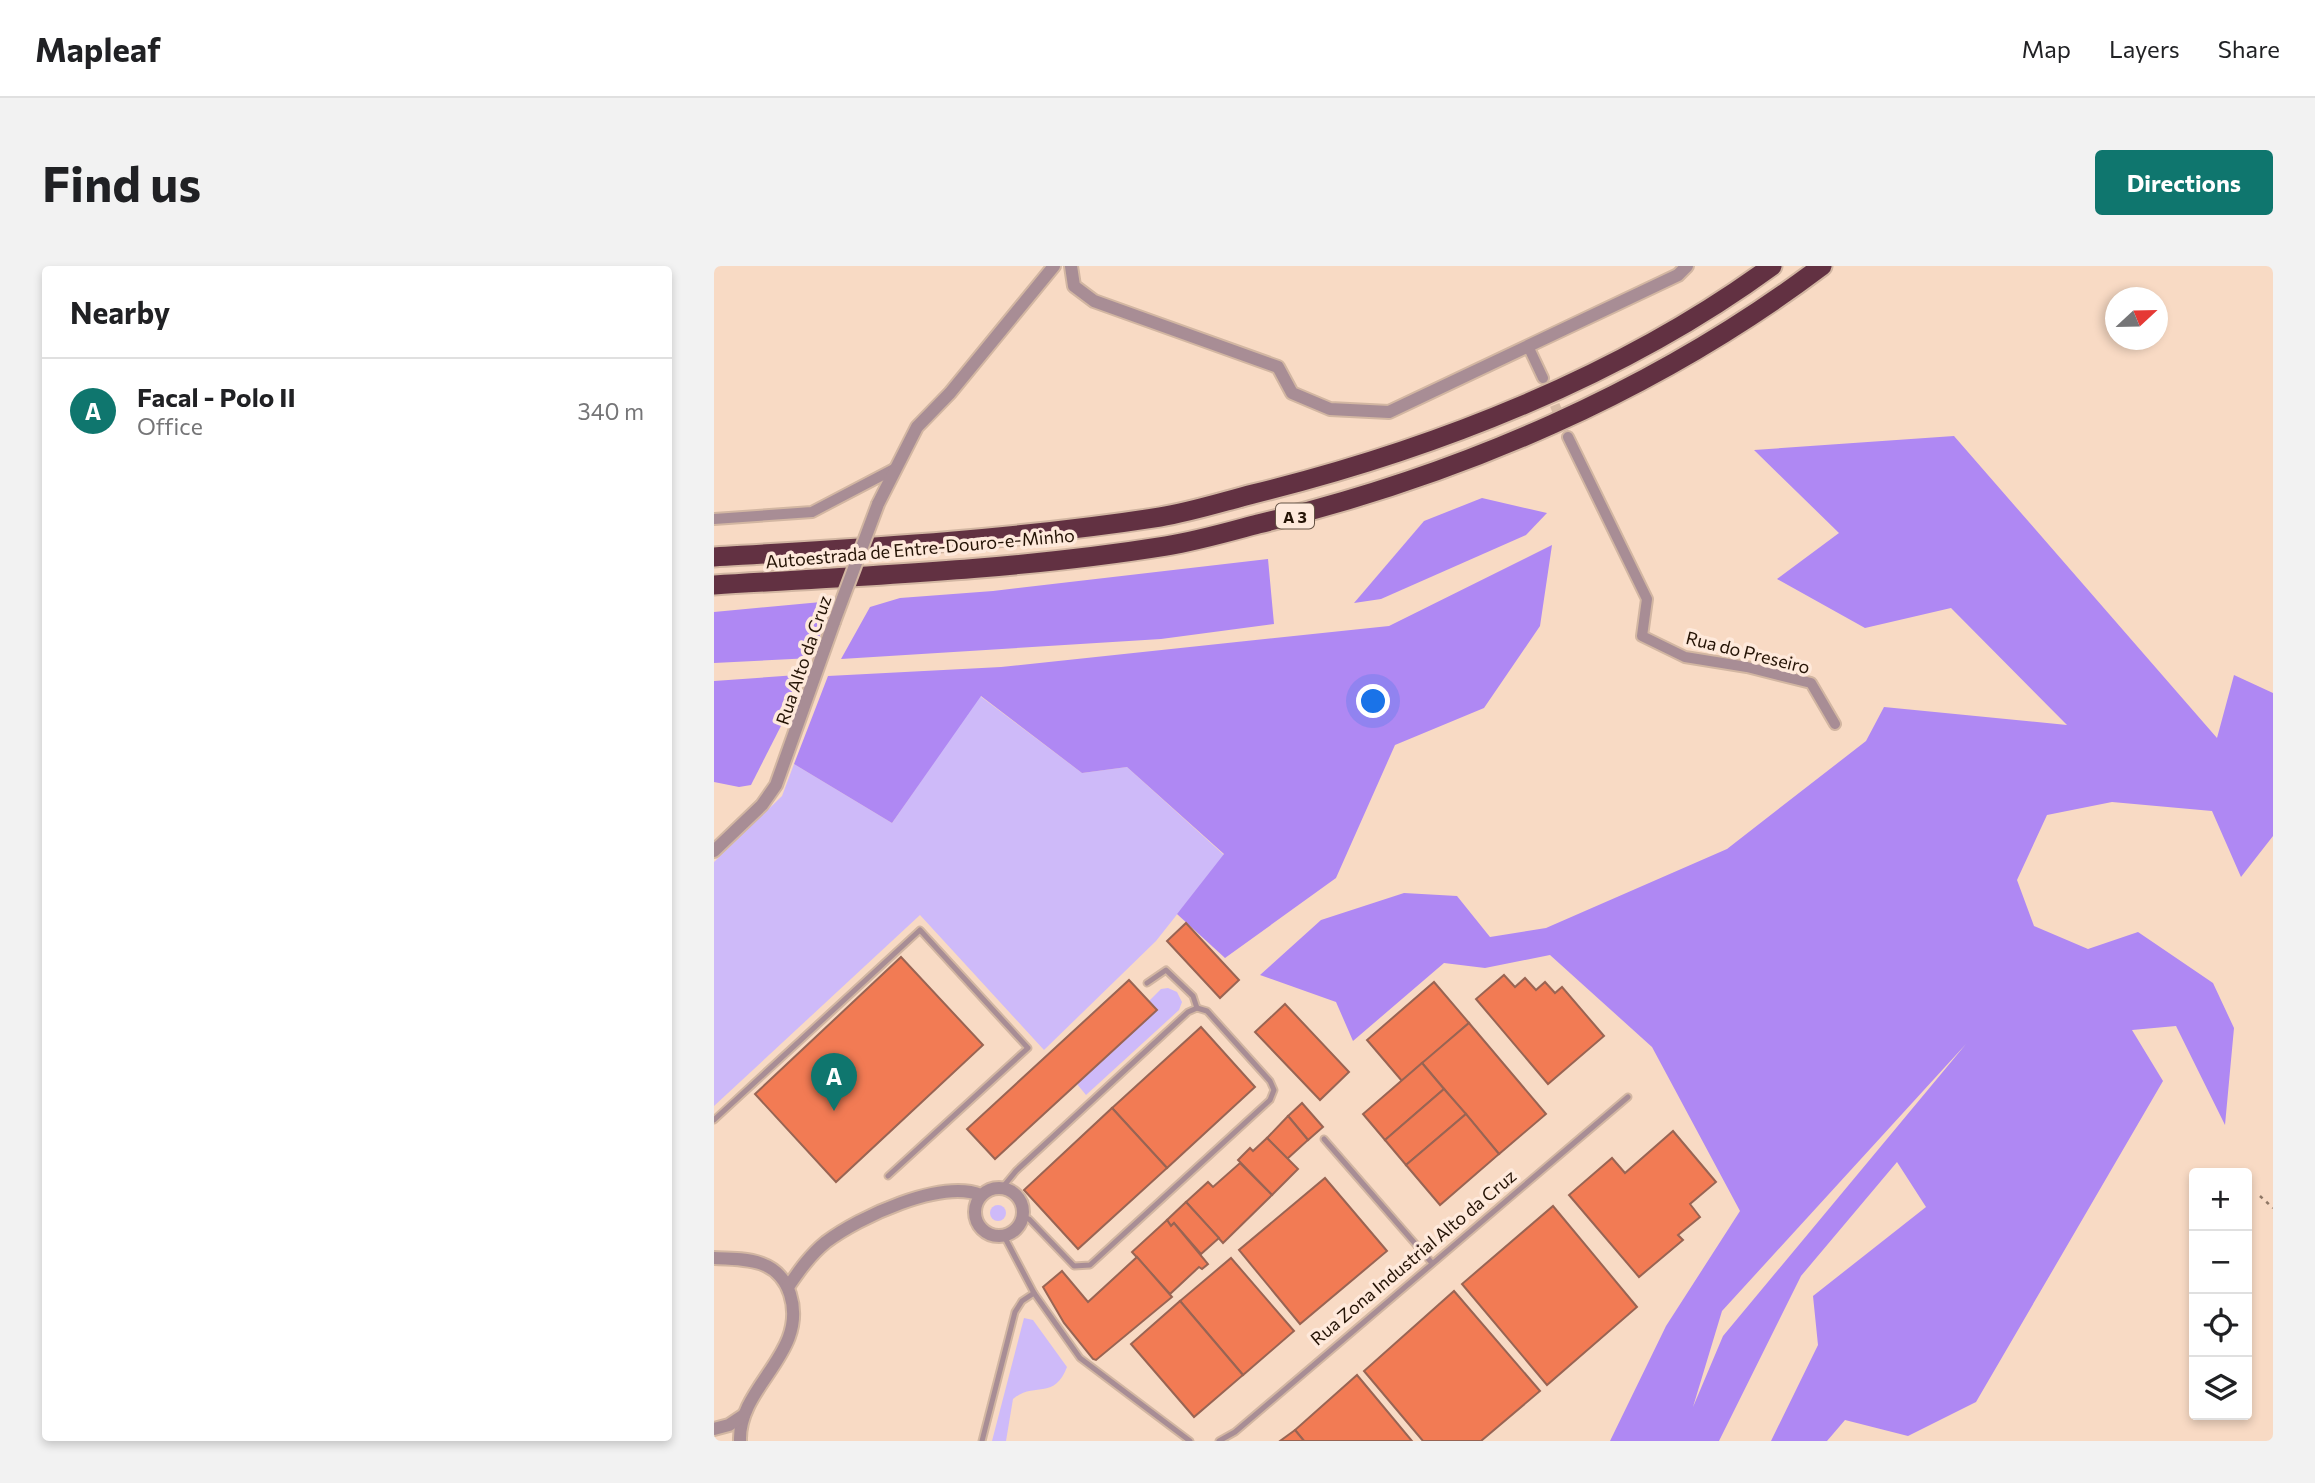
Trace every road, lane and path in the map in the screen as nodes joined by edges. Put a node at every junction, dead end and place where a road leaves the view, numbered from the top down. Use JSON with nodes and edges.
{"nodes":[{"id":1,"x":1054,"y":266,"type":"edge"},
{"id":2,"x":1071,"y":266,"type":"edge"},
{"id":3,"x":1687,"y":266,"type":"edge"},
{"id":4,"x":1772,"y":266,"type":"edge"},
{"id":5,"x":1822,"y":266,"type":"edge"},
{"id":6,"x":1528,"y":346,"type":"junction"},
{"id":7,"x":1543,"y":378,"type":"tunnel mouth"},
{"id":8,"x":1569,"y":437,"type":"tunnel mouth"},
{"id":9,"x":896,"y":468,"type":"junction"},
{"id":10,"x":714,"y":519,"type":"edge"},
{"id":11,"x":714,"y":557,"type":"edge"},
{"id":12,"x":714,"y":585,"type":"edge"},
{"id":13,"x":1835,"y":724,"type":"dead end"},
{"id":14,"x":714,"y":851,"type":"edge"},
{"id":15,"x":1147,"y":983,"type":"dead end"},
{"id":16,"x":1197,"y":1009,"type":"junction"},
{"id":17,"x":1628,"y":1097,"type":"dead end"},
{"id":18,"x":714,"y":1120,"type":"edge"},
{"id":19,"x":1324,"y":1139,"type":"dead end"},
{"id":20,"x":888,"y":1176,"type":"dead end"},
{"id":21,"x":1002,"y":1188,"type":"junction"},
{"id":22,"x":981,"y":1195,"type":"junction"},
{"id":23,"x":2260,"y":1196,"type":"dead end"},
{"id":24,"x":2273,"y":1208,"type":"edge"},
{"id":25,"x":1023,"y":1217,"type":"junction"},
{"id":26,"x":1003,"y":1236,"type":"junction"},
{"id":27,"x":714,"y":1258,"type":"edge"},
{"id":28,"x":1432,"y":1263,"type":"junction"},
{"id":29,"x":788,"y":1287,"type":"junction"},
{"id":30,"x":1034,"y":1293,"type":"junction"},
{"id":31,"x":744,"y":1414,"type":"junction"},
{"id":32,"x":714,"y":1430,"type":"edge"},
{"id":33,"x":735,"y":1441,"type":"edge"},
{"id":34,"x":740,"y":1441,"type":"edge"},
{"id":35,"x":982,"y":1441,"type":"edge"},
{"id":36,"x":1190,"y":1441,"type":"edge"},
{"id":37,"x":1219,"y":1441,"type":"edge"}],
"edges":[{"from":1,"to":9,"type":"street","name":"Rua Alto da Cruz"},
{"from":2,"to":6,"type":"street"},
{"from":3,"to":6,"type":"street"},
{"from":4,"to":11,"type":"highway","name":"Autoestrada de Entre-Douro-e-Minho","number":"A 3"},
{"from":5,"to":12,"type":"highway","name":"Autoestrada de Entre-Douro-e-Minho","number":"A 3"},
{"from":6,"to":7,"type":"street"},
{"from":8,"to":13,"type":"street","name":"Rua do Preseiro"},
{"from":9,"to":10,"type":"street"},
{"from":9,"to":14,"type":"street","name":"Rua Alto da Cruz","bridge":true},
{"from":15,"to":16,"type":"lane"},
{"from":16,"to":21,"type":"lane"},
{"from":16,"to":25,"type":"lane"},
{"from":17,"to":28,"type":"lane","name":"Rua Zona Industrial Alto da Cruz"},
{"from":18,"to":20,"type":"lane"},
{"from":19,"to":28,"type":"lane"},
{"from":21,"to":22,"type":"street"},
{"from":21,"to":25,"type":"street"},
{"from":22,"to":26,"type":"street"},
{"from":22,"to":29,"type":"street"},
{"from":23,"to":24,"type":"path"},
{"from":25,"to":26,"type":"street"},
{"from":26,"to":30,"type":"lane"},
{"from":27,"to":29,"type":"street"},
{"from":28,"to":37,"type":"lane","name":"Rua Zona Industrial Alto da Cruz"},
{"from":29,"to":31,"type":"street"},
{"from":30,"to":35,"type":"lane"},
{"from":30,"to":36,"type":"lane"},
{"from":31,"to":32,"type":"street"},
{"from":31,"to":34,"type":"street"},
{"from":32,"to":33,"type":"street"}]}
